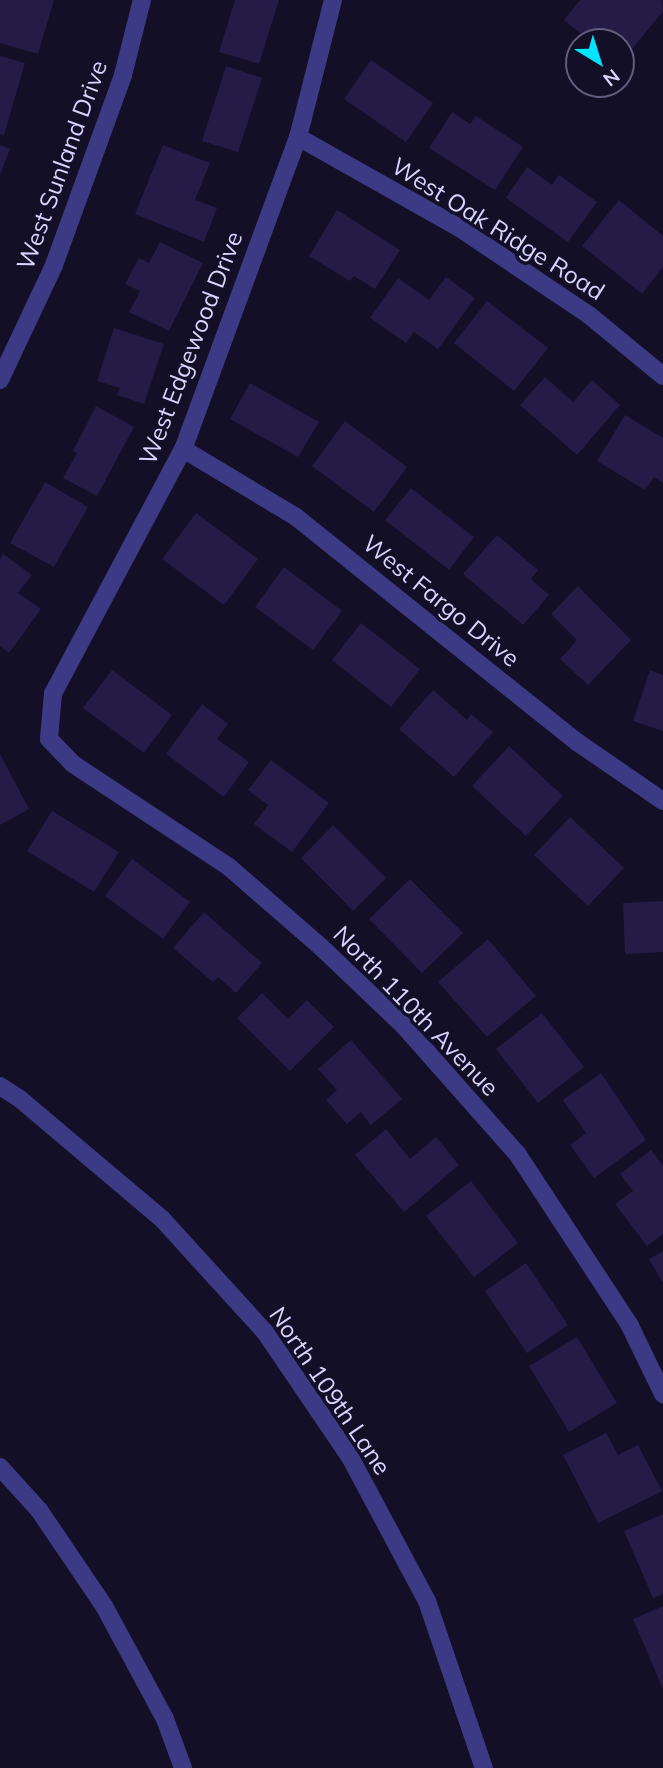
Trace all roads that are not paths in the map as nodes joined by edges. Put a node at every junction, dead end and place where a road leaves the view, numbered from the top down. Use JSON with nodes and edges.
{"nodes":[{"id":1,"x":142,"y":0,"type":"edge"},
{"id":2,"x":333,"y":0,"type":"edge"},
{"id":3,"x":298,"y":137,"type":"junction"},
{"id":4,"x":663,"y":376,"type":"edge"},
{"id":5,"x":0,"y":380,"type":"edge"},
{"id":6,"x":183,"y":449,"type":"junction"},
{"id":7,"x":49,"y":739,"type":"joint"},
{"id":8,"x":663,"y":800,"type":"edge"},
{"id":9,"x":0,"y":1086,"type":"edge"},
{"id":10,"x":663,"y":1394,"type":"edge"},
{"id":11,"x":0,"y":1468,"type":"edge"},
{"id":12,"x":183,"y":1768,"type":"edge"},
{"id":13,"x":484,"y":1768,"type":"edge"}],
"edges":[{"from":1,"to":5,"type":"street","name":"West Sunland Drive"},
{"from":2,"to":3,"type":"street","name":"West Edgewood Drive"},
{"from":3,"to":4,"type":"street","name":"West Oak Ridge Road"},
{"from":3,"to":6,"type":"street","name":"West Edgewood Drive"},
{"from":6,"to":7,"type":"street","name":"West Edgewood Drive"},
{"from":6,"to":8,"type":"street","name":"West Fargo Drive"},
{"from":7,"to":10,"type":"street","name":"North 110th Avenue"},
{"from":9,"to":13,"type":"street","name":"North 109th Lane"},
{"from":11,"to":12,"type":"street"}]}
